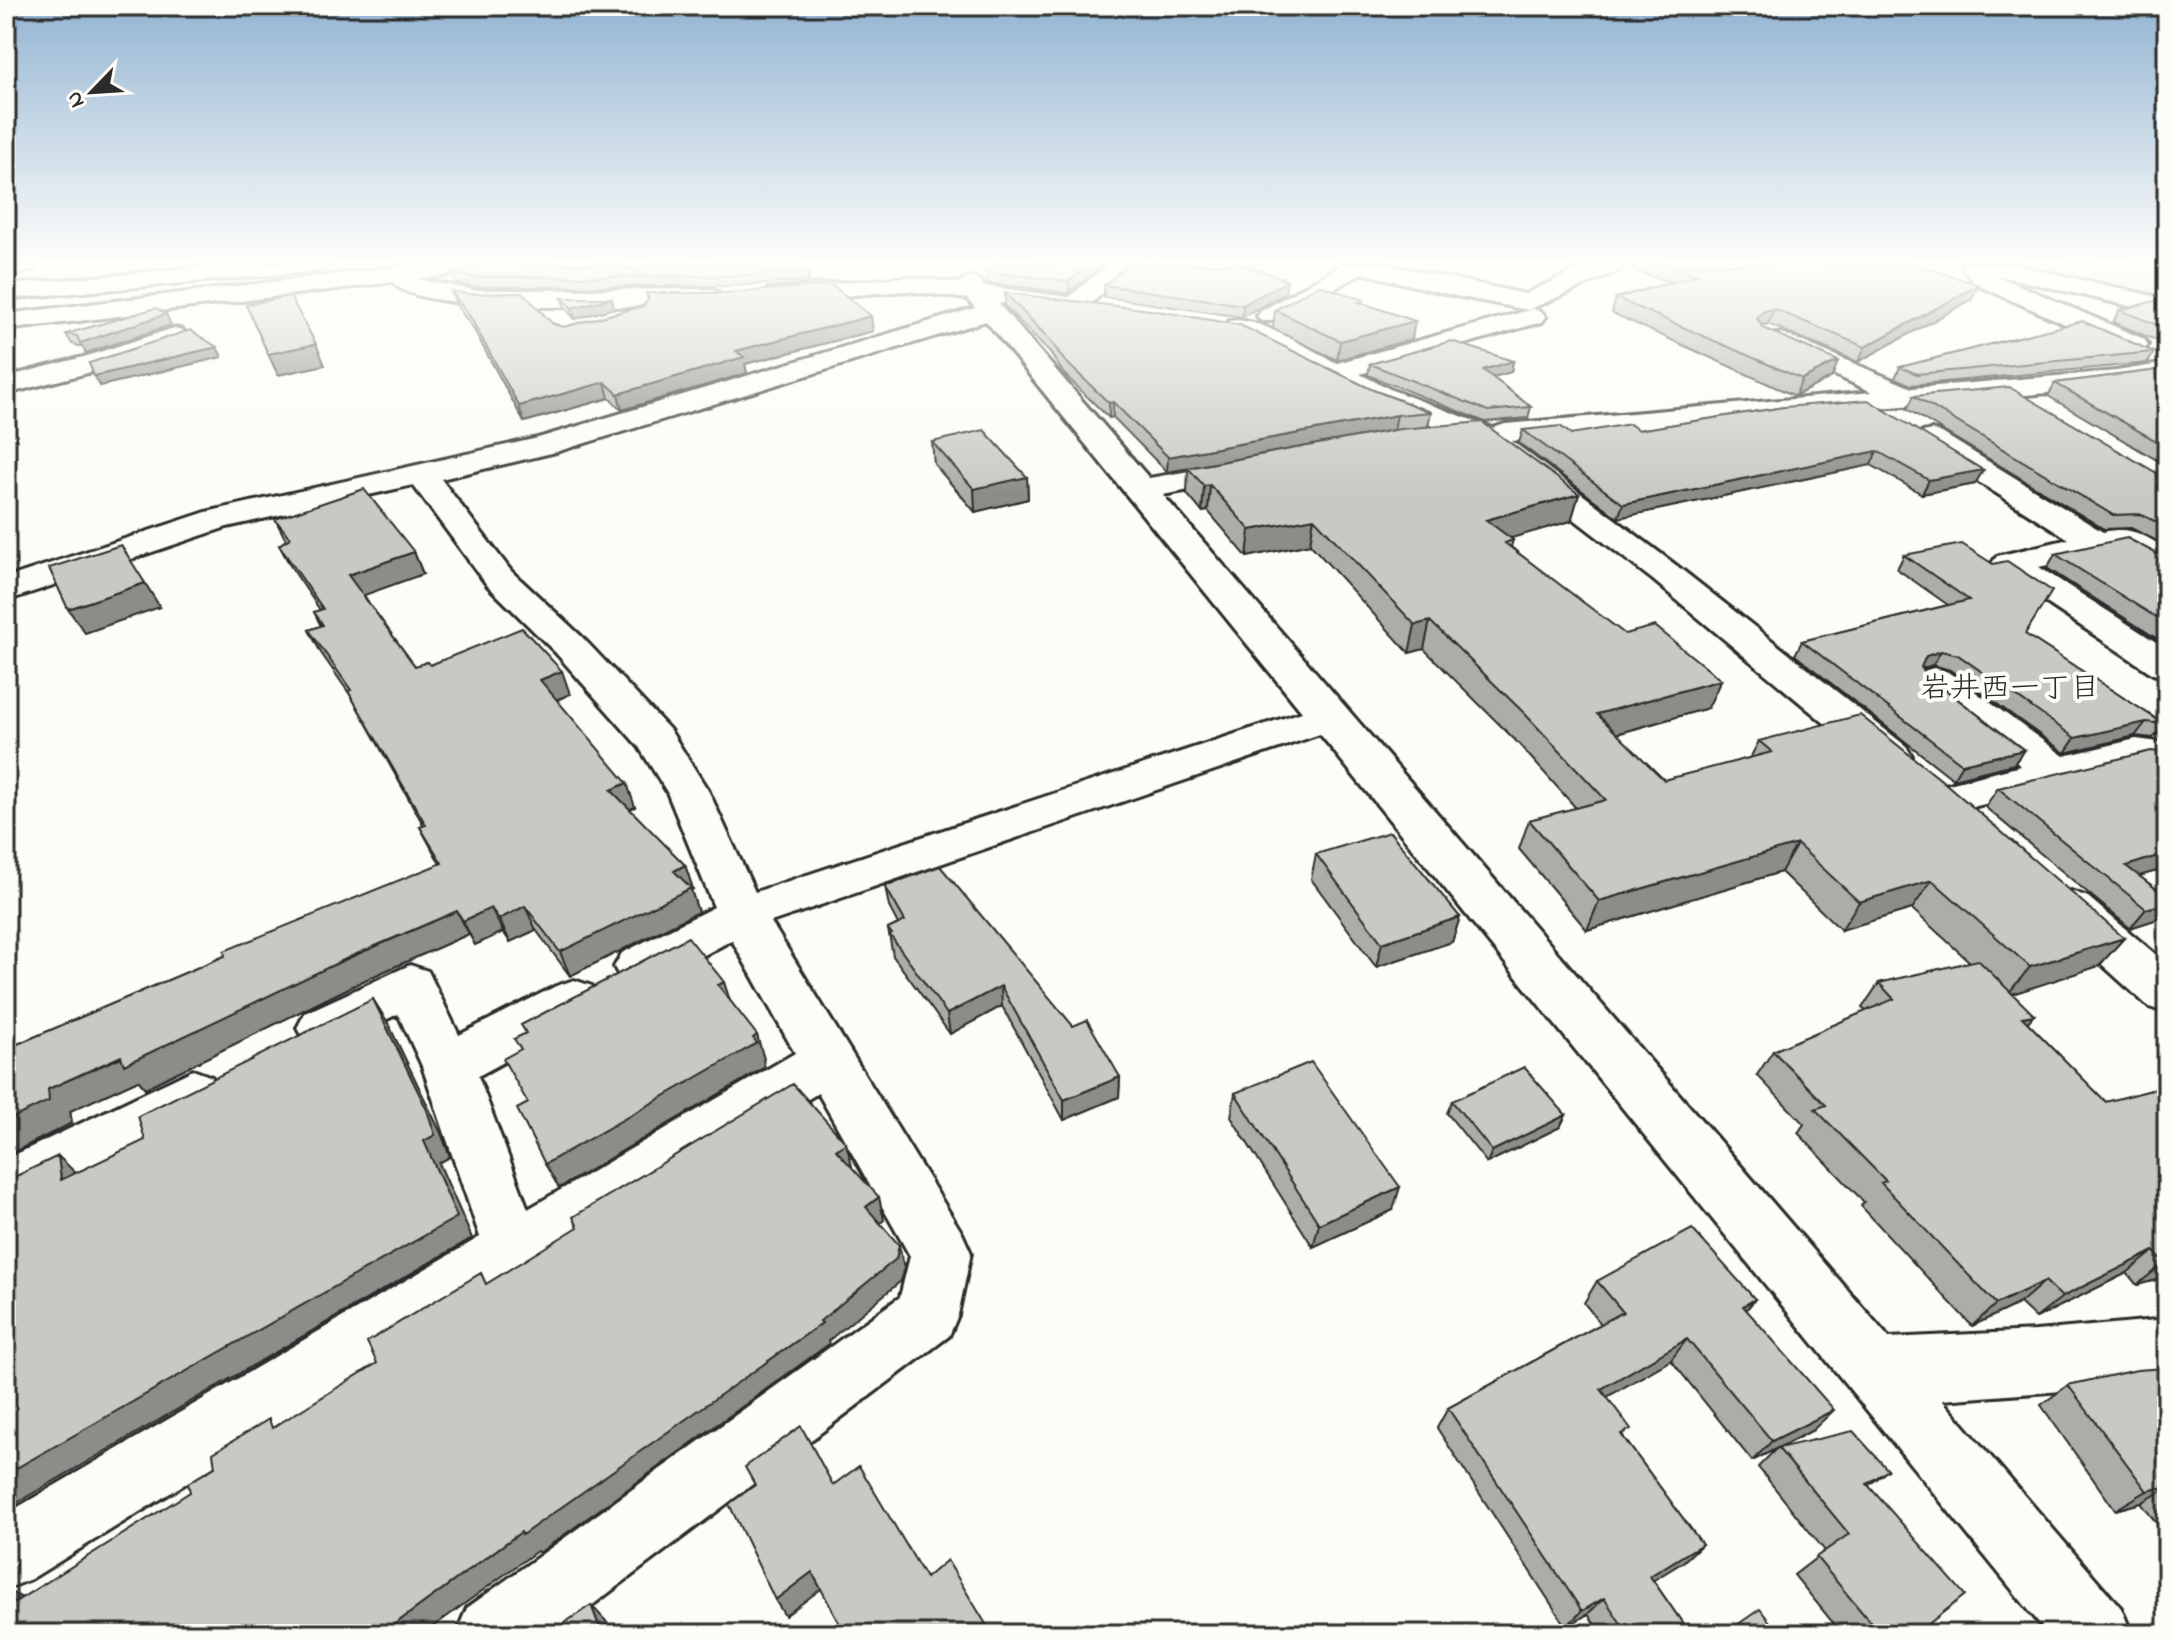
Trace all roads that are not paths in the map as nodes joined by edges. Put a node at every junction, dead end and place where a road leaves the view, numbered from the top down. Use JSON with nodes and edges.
{"nodes":[{"id":1,"x":160,"y":341,"type":"edge"},
{"id":2,"x":825,"y":341,"type":"edge"},
{"id":3,"x":1021,"y":341,"type":"edge"},
{"id":4,"x":1271,"y":341,"type":"edge"},
{"id":5,"x":1449,"y":341,"type":"edge"},
{"id":6,"x":1780,"y":341,"type":"edge"},
{"id":7,"x":2167,"y":371,"type":"edge"},
{"id":8,"x":1336,"y":372,"type":"junction"},
{"id":9,"x":6,"y":386,"type":"edge"},
{"id":10,"x":2006,"y":387,"type":"junction"},
{"id":11,"x":1908,"y":397,"type":"junction"},
{"id":12,"x":1867,"y":400,"type":"junction"},
{"id":13,"x":2047,"y":410,"type":"edge"},
{"id":14,"x":1484,"y":435,"type":"junction"},
{"id":15,"x":1410,"y":441,"type":"edge"},
{"id":16,"x":1277,"y":464,"type":"edge"},
{"id":17,"x":422,"y":475,"type":"junction"},
{"id":18,"x":1143,"y":489,"type":"junction"},
{"id":19,"x":2098,"y":543,"type":"junction"},
{"id":20,"x":2167,"y":563,"type":"edge"},
{"id":21,"x":6,"y":590,"type":"edge"},
{"id":22,"x":2167,"y":666,"type":"edge"},
{"id":23,"x":1934,"y":680,"type":"edge"},
{"id":24,"x":1329,"y":717,"type":"junction"},
{"id":25,"x":2167,"y":757,"type":"edge"},
{"id":26,"x":2057,"y":772,"type":"junction"},
{"id":27,"x":1944,"y":799,"type":"junction"},
{"id":28,"x":1980,"y":830,"type":"edge"},
{"id":29,"x":2041,"y":883,"type":"edge"},
{"id":30,"x":741,"y":914,"type":"junction"},
{"id":31,"x":2167,"y":993,"type":"edge"},
{"id":32,"x":285,"y":1048,"type":"edge"},
{"id":33,"x":828,"y":1060,"type":"junction"},
{"id":34,"x":448,"y":1066,"type":"junction"},
{"id":35,"x":229,"y":1075,"type":"edge"},
{"id":36,"x":6,"y":1187,"type":"edge"},
{"id":37,"x":514,"y":1250,"type":"junction"},
{"id":38,"x":2167,"y":1351,"type":"edge"},
{"id":39,"x":1877,"y":1371,"type":"junction"},
{"id":40,"x":6,"y":1554,"type":"edge"},
{"id":41,"x":493,"y":1634,"type":"edge"},
{"id":42,"x":2095,"y":1634,"type":"edge"}],
"edges":[{"from":1,"to":9,"type":"street"},
{"from":2,"to":17,"type":"street"},
{"from":3,"to":18,"type":"street"},
{"from":4,"to":8,"type":"street"},
{"from":5,"to":8,"type":"street"},
{"from":6,"to":11,"type":"street"},
{"from":7,"to":10,"type":"street"},
{"from":8,"to":14,"type":"street"},
{"from":10,"to":11,"type":"street"},
{"from":10,"to":13,"type":"street"},
{"from":11,"to":12,"type":"street"},
{"from":12,"to":14,"type":"street"},
{"from":12,"to":19,"type":"street"},
{"from":14,"to":15,"type":"street"},
{"from":14,"to":27,"type":"street"},
{"from":16,"to":18,"type":"street"},
{"from":17,"to":21,"type":"street"},
{"from":17,"to":30,"type":"street"},
{"from":18,"to":24,"type":"street"},
{"from":19,"to":20,"type":"street"},
{"from":19,"to":22,"type":"street"},
{"from":23,"to":26,"type":"street"},
{"from":24,"to":30,"type":"street"},
{"from":24,"to":39,"type":"street"},
{"from":25,"to":26,"type":"street"},
{"from":26,"to":27,"type":"street"},
{"from":27,"to":28,"type":"street"},
{"from":29,"to":31,"type":"street"},
{"from":30,"to":33,"type":"street"},
{"from":30,"to":34,"type":"street"},
{"from":32,"to":34,"type":"street"},
{"from":33,"to":37,"type":"street"},
{"from":33,"to":41,"type":"street"},
{"from":34,"to":37,"type":"street"},
{"from":35,"to":36,"type":"street"},
{"from":37,"to":40,"type":"street"},
{"from":38,"to":39,"type":"street"},
{"from":39,"to":42,"type":"street"}]}
